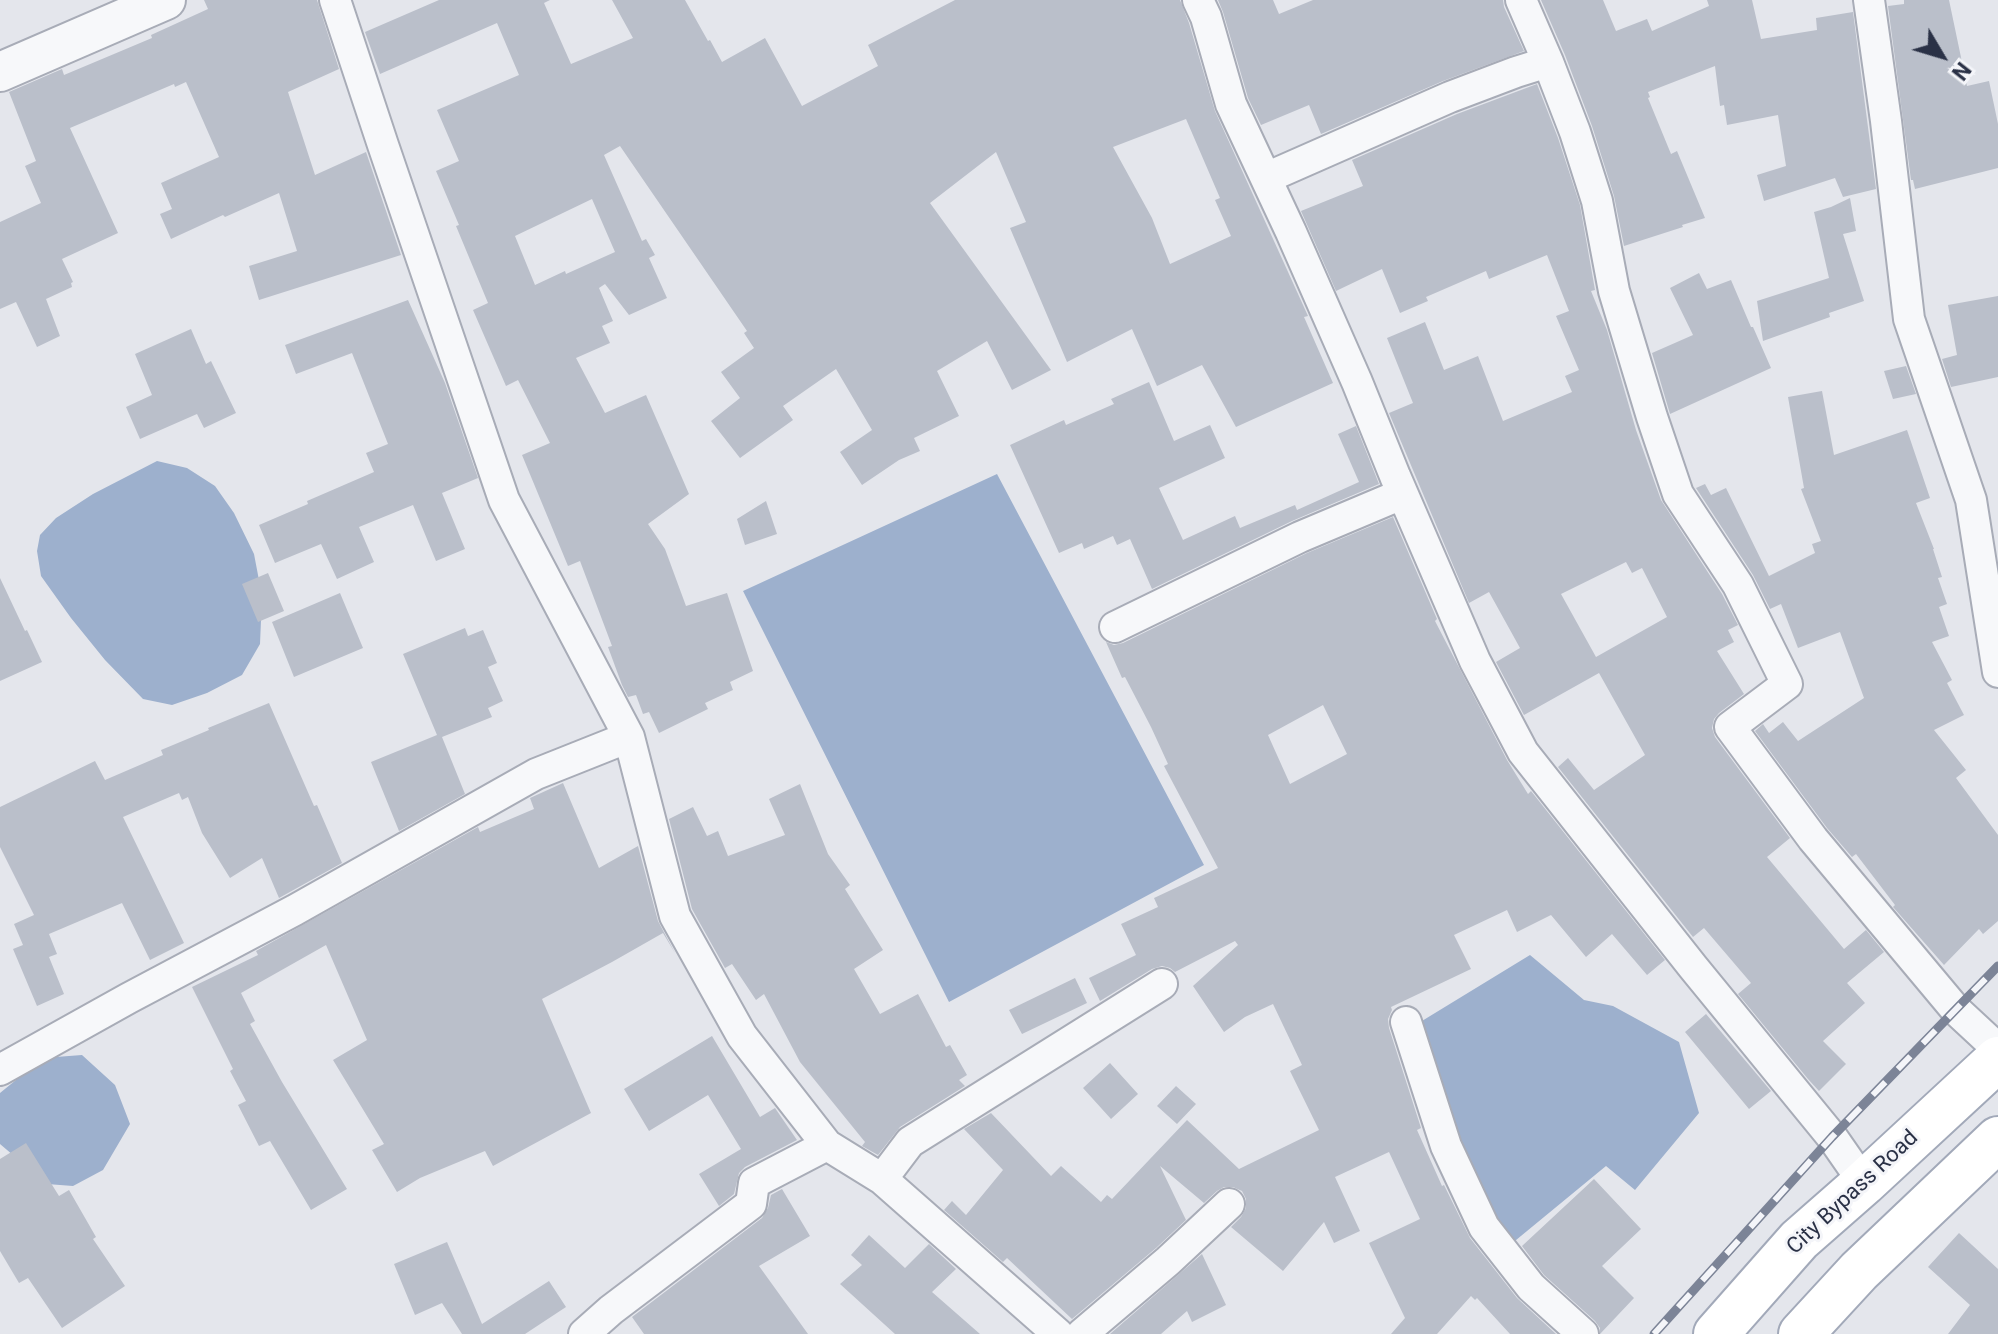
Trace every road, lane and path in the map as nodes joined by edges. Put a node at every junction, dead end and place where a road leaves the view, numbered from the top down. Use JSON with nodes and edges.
{"nodes":[{"id":1,"x":166,"y":0,"type":"edge"},
{"id":2,"x":335,"y":0,"type":"edge"},
{"id":3,"x":1198,"y":0,"type":"edge"},
{"id":4,"x":1521,"y":0,"type":"edge"},
{"id":5,"x":1869,"y":0,"type":"edge"},
{"id":6,"x":1548,"y":62,"type":"junction"},
{"id":7,"x":0,"y":72,"type":"edge"},
{"id":8,"x":1266,"y":178,"type":"junction"},
{"id":9,"x":1402,"y":494,"type":"junction"},
{"id":10,"x":1115,"y":627,"type":"dead end"},
{"id":11,"x":1998,"y":672,"type":"edge"},
{"id":12,"x":629,"y":737,"type":"junction"},
{"id":13,"x":1162,"y":984,"type":"dead end"},
{"id":14,"x":1406,"y":1022,"type":"dead end"},
{"id":15,"x":1998,"y":1049,"type":"edge"},
{"id":16,"x":1998,"y":1059,"type":"edge"},
{"id":17,"x":0,"y":1070,"type":"edge"},
{"id":18,"x":1998,"y":1139,"type":"edge"},
{"id":19,"x":827,"y":1145,"type":"junction"},
{"id":20,"x":882,"y":1179,"type":"junction"},
{"id":21,"x":1864,"y":1183,"type":"junction"},
{"id":22,"x":1229,"y":1204,"type":"dead end"},
{"id":23,"x":584,"y":1334,"type":"edge"},
{"id":24,"x":1058,"y":1334,"type":"edge"},
{"id":25,"x":1082,"y":1334,"type":"edge"},
{"id":26,"x":1583,"y":1334,"type":"edge"},
{"id":27,"x":1716,"y":1334,"type":"edge"},
{"id":28,"x":1801,"y":1334,"type":"edge"}],
"edges":[{"from":1,"to":7,"type":"street"},
{"from":2,"to":12,"type":"street"},
{"from":3,"to":8,"type":"street"},
{"from":4,"to":6,"type":"street"},
{"from":5,"to":11,"type":"street"},
{"from":6,"to":8,"type":"street"},
{"from":6,"to":15,"type":"street"},
{"from":8,"to":9,"type":"street"},
{"from":9,"to":10,"type":"street"},
{"from":9,"to":21,"type":"street"},
{"from":12,"to":17,"type":"street"},
{"from":12,"to":19,"type":"street"},
{"from":13,"to":20,"type":"street"},
{"from":14,"to":26,"type":"street"},
{"from":16,"to":21,"type":"main road","name":"City Bypass Road"},
{"from":18,"to":28,"type":"main road"},
{"from":19,"to":20,"type":"street"},
{"from":19,"to":23,"type":"street"},
{"from":20,"to":24,"type":"street"},
{"from":21,"to":27,"type":"main road","name":"City Bypass Road"},
{"from":22,"to":25,"type":"street"}]}
